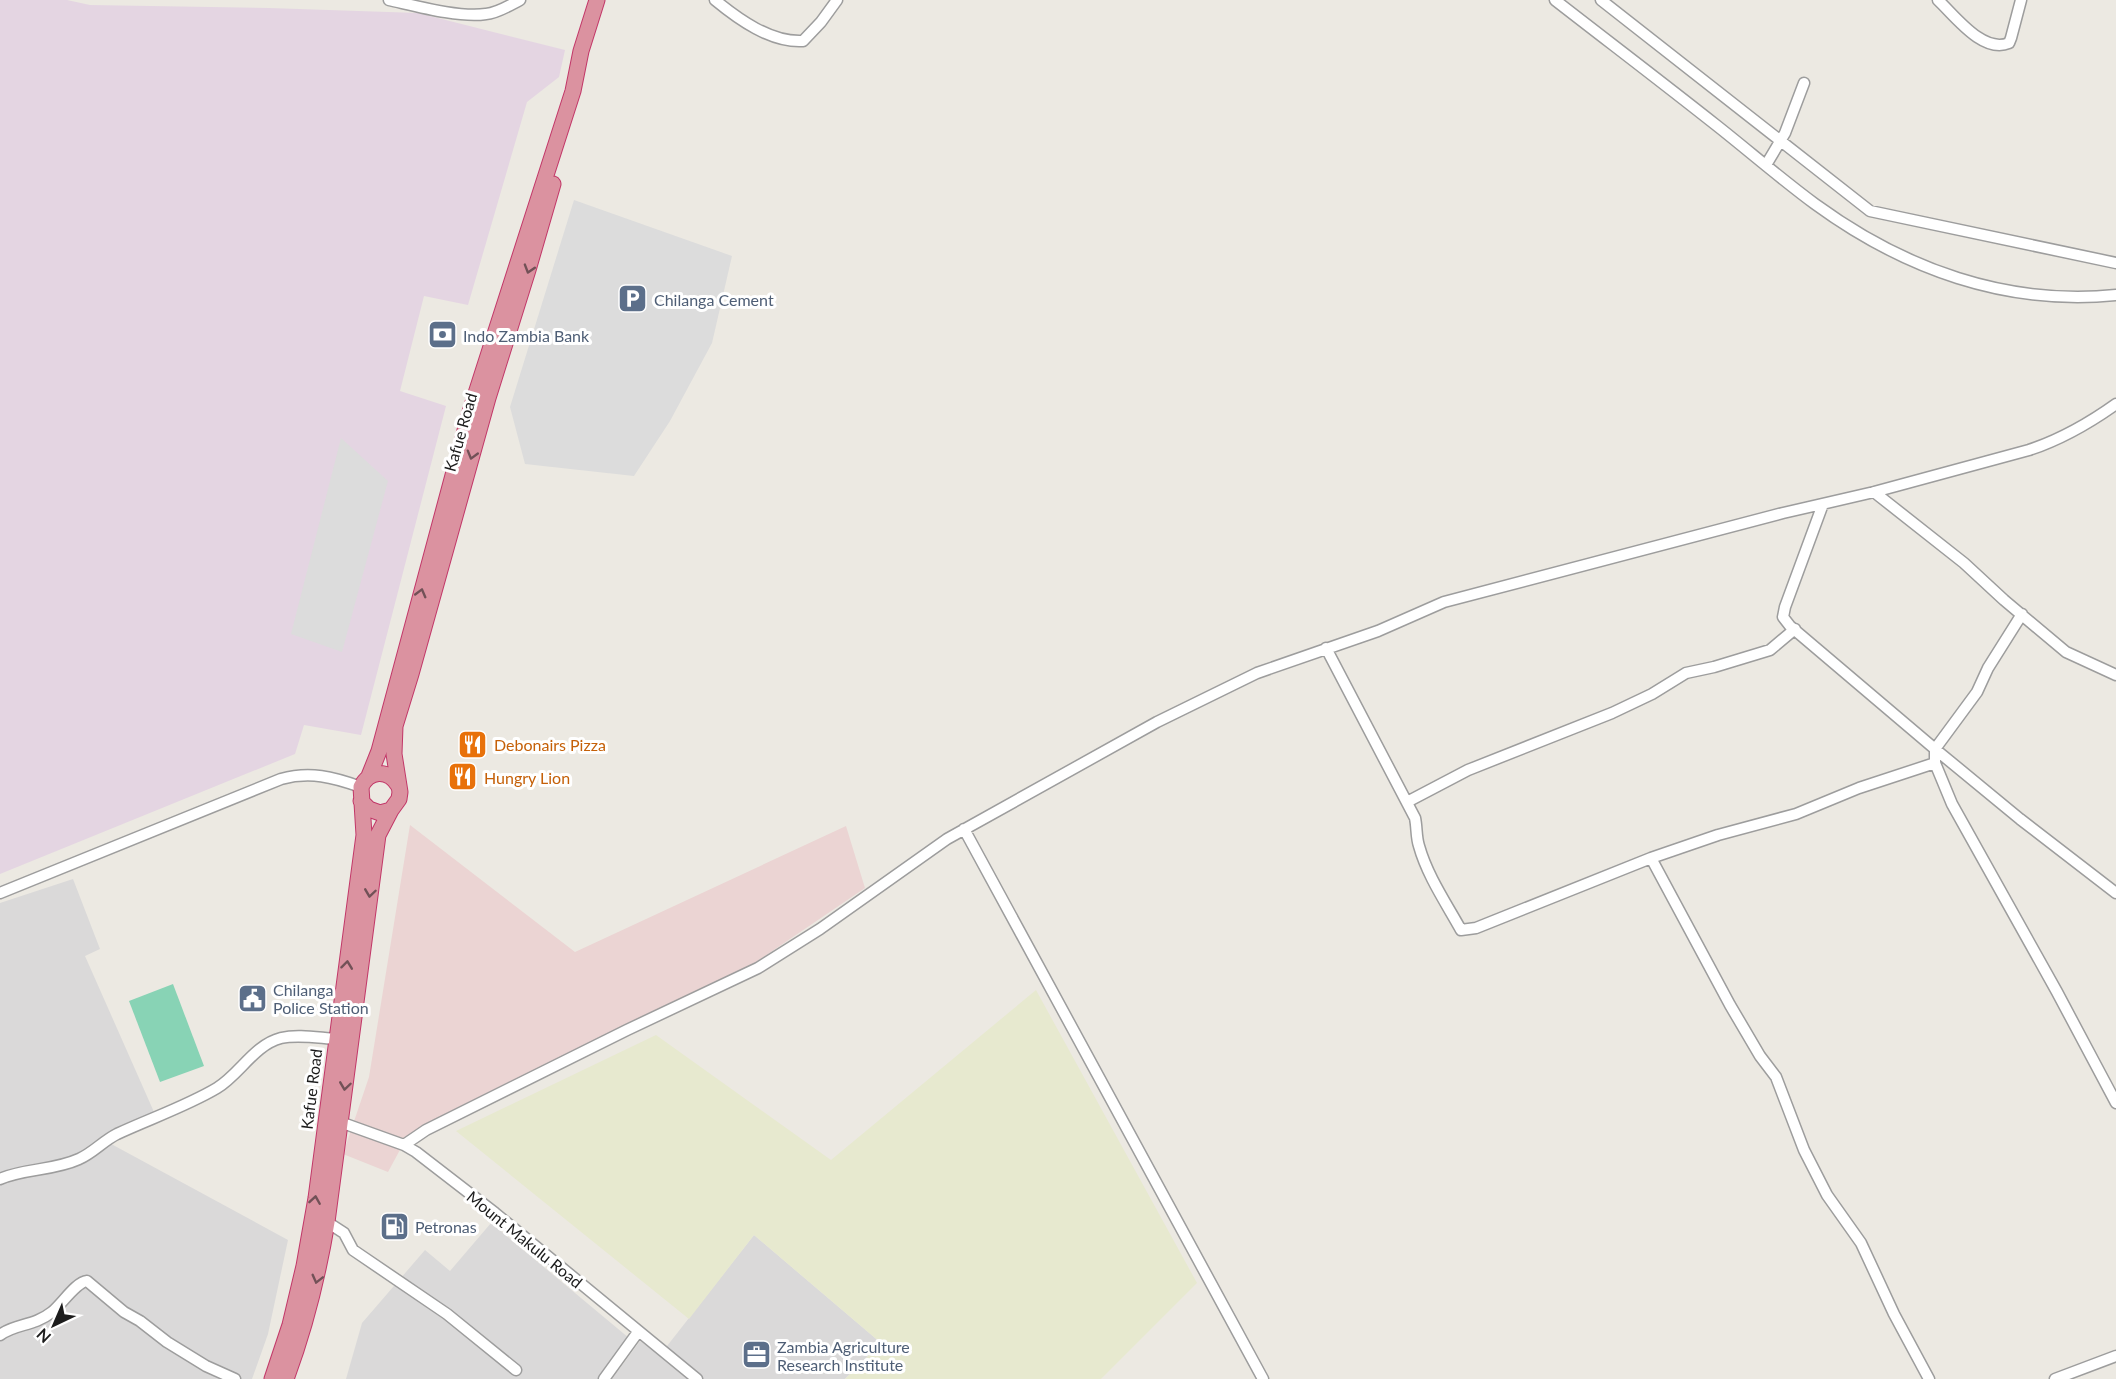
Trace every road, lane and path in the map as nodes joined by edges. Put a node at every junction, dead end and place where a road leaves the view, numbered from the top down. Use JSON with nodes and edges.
{"nodes":[{"id":1,"x":389,"y":0,"type":"edge"},
{"id":2,"x":520,"y":0,"type":"edge"},
{"id":3,"x":597,"y":0,"type":"edge"},
{"id":4,"x":714,"y":0,"type":"edge"},
{"id":5,"x":837,"y":0,"type":"edge"},
{"id":6,"x":1555,"y":0,"type":"edge"},
{"id":7,"x":1601,"y":0,"type":"edge"},
{"id":8,"x":1938,"y":0,"type":"edge"},
{"id":9,"x":2020,"y":0,"type":"edge"},
{"id":10,"x":1804,"y":83,"type":"dead end"},
{"id":11,"x":573,"y":91,"type":"junction"},
{"id":12,"x":1780,"y":141,"type":"junction"},
{"id":13,"x":1766,"y":165,"type":"junction"},
{"id":14,"x":2116,"y":263,"type":"edge"},
{"id":15,"x":2116,"y":296,"type":"edge"},
{"id":16,"x":2116,"y":404,"type":"edge"},
{"id":17,"x":1874,"y":492,"type":"junction"},
{"id":18,"x":1823,"y":504,"type":"junction"},
{"id":19,"x":2022,"y":614,"type":"junction"},
{"id":20,"x":1795,"y":629,"type":"junction"},
{"id":21,"x":1326,"y":648,"type":"junction"},
{"id":22,"x":2116,"y":675,"type":"edge"},
{"id":23,"x":1935,"y":749,"type":"junction"},
{"id":24,"x":1935,"y":763,"type":"junction"},
{"id":25,"x":398,"y":785,"type":"junction"},
{"id":26,"x":364,"y":788,"type":"junction"},
{"id":27,"x":1407,"y":802,"type":"junction"},
{"id":28,"x":391,"y":810,"type":"junction"},
{"id":29,"x":964,"y":829,"type":"junction"},
{"id":30,"x":1651,"y":858,"type":"junction"},
{"id":31,"x":0,"y":893,"type":"edge"},
{"id":32,"x":2116,"y":893,"type":"edge"},
{"id":33,"x":336,"y":1040,"type":"junction"},
{"id":34,"x":2116,"y":1103,"type":"edge"},
{"id":35,"x":340,"y":1122,"type":"junction"},
{"id":36,"x":404,"y":1145,"type":"junction"},
{"id":37,"x":0,"y":1179,"type":"edge"},
{"id":38,"x":327,"y":1222,"type":"junction"},
{"id":39,"x":638,"y":1332,"type":"junction"},
{"id":40,"x":0,"y":1335,"type":"edge"},
{"id":41,"x":2116,"y":1356,"type":"edge"},
{"id":42,"x":516,"y":1370,"type":"dead end"},
{"id":43,"x":235,"y":1379,"type":"edge"},
{"id":44,"x":272,"y":1379,"type":"edge"},
{"id":45,"x":286,"y":1379,"type":"edge"},
{"id":46,"x":604,"y":1379,"type":"edge"},
{"id":47,"x":698,"y":1379,"type":"edge"},
{"id":48,"x":1263,"y":1379,"type":"edge"},
{"id":49,"x":1929,"y":1379,"type":"edge"},
{"id":50,"x":2055,"y":1379,"type":"edge"}],
"edges":[{"from":1,"to":2,"type":"street"},
{"from":3,"to":11,"type":"highway","name":"Kafue Road"},
{"from":4,"to":5,"type":"street"},
{"from":6,"to":13,"type":"street"},
{"from":7,"to":12,"type":"street"},
{"from":8,"to":9,"type":"street"},
{"from":10,"to":12,"type":"street"},
{"from":11,"to":25,"type":"highway","name":"Kafue Road","one_way":true},
{"from":26,"to":11,"type":"highway","name":"Kafue Road","one_way":true},
{"from":12,"to":13,"type":"street"},
{"from":12,"to":14,"type":"street"},
{"from":13,"to":15,"type":"street"},
{"from":16,"to":17,"type":"street"},
{"from":17,"to":18,"type":"street"},
{"from":17,"to":19,"type":"street"},
{"from":18,"to":20,"type":"street"},
{"from":18,"to":21,"type":"street"},
{"from":19,"to":22,"type":"street"},
{"from":19,"to":23,"type":"street"},
{"from":20,"to":23,"type":"street"},
{"from":20,"to":27,"type":"street"},
{"from":21,"to":27,"type":"street"},
{"from":21,"to":29,"type":"street"},
{"from":23,"to":24,"type":"street"},
{"from":23,"to":32,"type":"street"},
{"from":24,"to":30,"type":"street"},
{"from":24,"to":34,"type":"street"},
{"from":25,"to":26,"type":"highway"},
{"from":25,"to":28,"type":"highway"},
{"from":26,"to":28,"type":"highway"},
{"from":26,"to":31,"type":"street"},
{"from":33,"to":26,"type":"highway","name":"Kafue Road","one_way":true},
{"from":27,"to":30,"type":"street"},
{"from":28,"to":35,"type":"highway","name":"Kafue Road","one_way":true},
{"from":29,"to":36,"type":"street"},
{"from":29,"to":48,"type":"street"},
{"from":30,"to":49,"type":"street"},
{"from":33,"to":37,"type":"street"},
{"from":44,"to":33,"type":"highway","name":"Kafue Road","one_way":true},
{"from":35,"to":36,"type":"street","name":"Mount Makulu Road"},
{"from":35,"to":38,"type":"highway","name":"Kafue Road"},
{"from":36,"to":39,"type":"street","name":"Mount Makulu Road"},
{"from":38,"to":42,"type":"street"},
{"from":38,"to":45,"type":"highway","name":"Kafue Road","one_way":true},
{"from":39,"to":46,"type":"street"},
{"from":39,"to":47,"type":"street","name":"Mount Makulu Road"},
{"from":40,"to":43,"type":"street"},
{"from":41,"to":50,"type":"street"}]}
